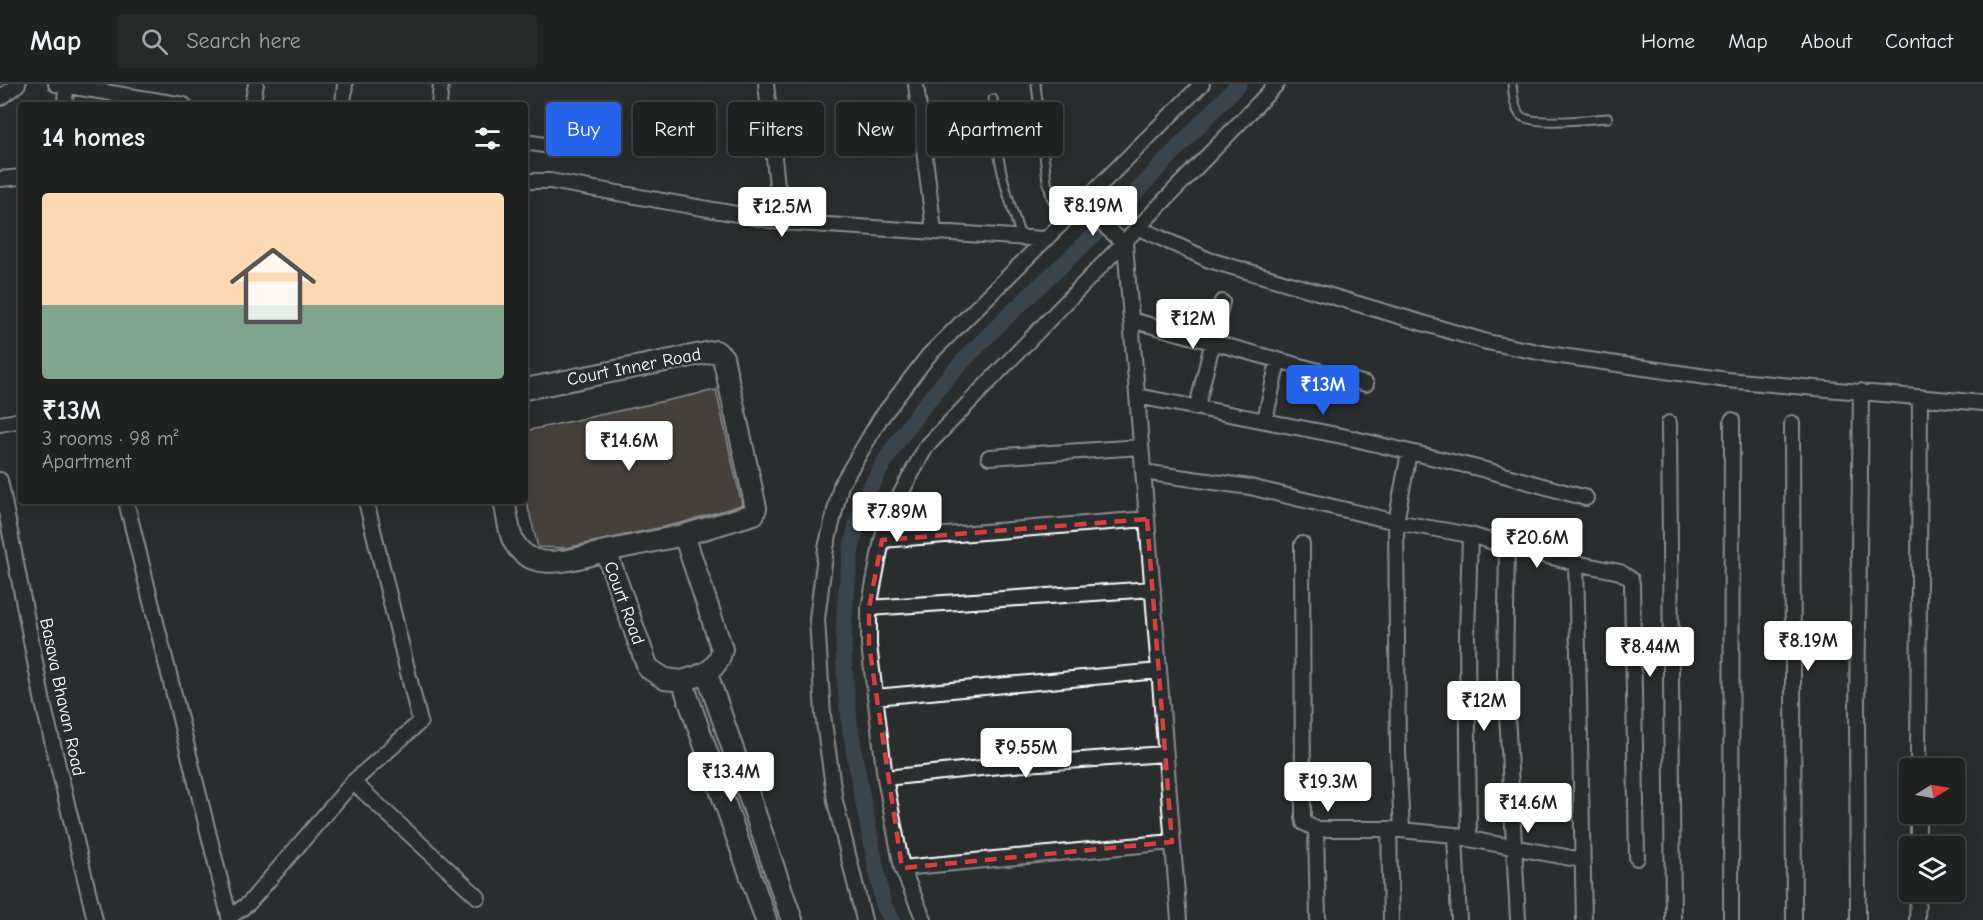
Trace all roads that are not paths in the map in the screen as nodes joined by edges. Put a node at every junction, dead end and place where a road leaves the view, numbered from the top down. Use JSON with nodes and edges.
{"nodes":[{"id":1,"x":18,"y":84,"type":"edge"},
{"id":2,"x":256,"y":84,"type":"edge"},
{"id":3,"x":345,"y":84,"type":"edge"},
{"id":4,"x":441,"y":84,"type":"edge"},
{"id":5,"x":766,"y":84,"type":"edge"},
{"id":6,"x":916,"y":84,"type":"edge"},
{"id":7,"x":1036,"y":84,"type":"edge"},
{"id":8,"x":1202,"y":84,"type":"edge"},
{"id":9,"x":1277,"y":84,"type":"edge"},
{"id":10,"x":1512,"y":84,"type":"edge"},
{"id":11,"x":61,"y":85,"type":"edge"},
{"id":12,"x":136,"y":90,"type":"edge"},
{"id":13,"x":1188,"y":90,"type":"edge"},
{"id":14,"x":0,"y":98,"type":"edge"},
{"id":15,"x":993,"y":99,"type":"dead end"},
{"id":16,"x":64,"y":102,"type":"edge"},
{"id":17,"x":174,"y":102,"type":"edge"},
{"id":18,"x":253,"y":102,"type":"edge"},
{"id":19,"x":344,"y":102,"type":"edge"},
{"id":20,"x":439,"y":102,"type":"edge"},
{"id":21,"x":1608,"y":118,"type":"dead end"},
{"id":22,"x":528,"y":142,"type":"edge"},
{"id":23,"x":546,"y":145,"type":"edge"},
{"id":24,"x":18,"y":177,"type":"edge"},
{"id":25,"x":0,"y":179,"type":"edge"},
{"id":26,"x":528,"y":181,"type":"edge"},
{"id":27,"x":1087,"y":210,"type":"junction"},
{"id":28,"x":1064,"y":221,"type":"junction"},
{"id":29,"x":781,"y":222,"type":"junction"},
{"id":30,"x":1139,"y":228,"type":"junction"},
{"id":31,"x":934,"y":231,"type":"junction"},
{"id":32,"x":1021,"y":237,"type":"junction"},
{"id":33,"x":1044,"y":238,"type":"junction"},
{"id":34,"x":1120,"y":239,"type":"junction"},
{"id":35,"x":1222,"y":302,"type":"dead end"},
{"id":36,"x":1131,"y":320,"type":"junction"},
{"id":37,"x":1211,"y":342,"type":"junction"},
{"id":38,"x":1278,"y":361,"type":"junction"},
{"id":39,"x":1366,"y":384,"type":"dead end"},
{"id":40,"x":528,"y":388,"type":"edge"},
{"id":41,"x":1860,"y":391,"type":"junction"},
{"id":42,"x":1137,"y":396,"type":"junction"},
{"id":43,"x":1920,"y":397,"type":"junction"},
{"id":44,"x":1983,"y":403,"type":"edge"},
{"id":45,"x":1197,"y":407,"type":"junction"},
{"id":46,"x":1265,"y":420,"type":"junction"},
{"id":47,"x":1732,"y":420,"type":"dead end"},
{"id":48,"x":18,"y":421,"type":"edge"},
{"id":49,"x":1669,"y":423,"type":"dead end"},
{"id":50,"x":1792,"y":423,"type":"dead end"},
{"id":51,"x":0,"y":424,"type":"edge"},
{"id":52,"x":1141,"y":447,"type":"junction"},
{"id":53,"x":1409,"y":453,"type":"junction"},
{"id":54,"x":988,"y":458,"type":"dead end"},
{"id":55,"x":1143,"y":472,"type":"junction"},
{"id":56,"x":0,"y":480,"type":"edge"},
{"id":57,"x":1586,"y":498,"type":"dead end"},
{"id":58,"x":127,"y":504,"type":"edge"},
{"id":59,"x":367,"y":504,"type":"edge"},
{"id":60,"x":505,"y":504,"type":"edge"},
{"id":61,"x":1148,"y":519,"type":"junction"},
{"id":62,"x":1396,"y":522,"type":"junction"},
{"id":63,"x":684,"y":535,"type":"junction"},
{"id":64,"x":1470,"y":535,"type":"junction"},
{"id":65,"x":882,"y":540,"type":"junction"},
{"id":66,"x":1302,"y":544,"type":"dead end"},
{"id":67,"x":1507,"y":546,"type":"junction"},
{"id":68,"x":606,"y":551,"type":"junction"},
{"id":69,"x":1576,"y":563,"type":"junction"},
{"id":70,"x":1153,"y":589,"type":"junction"},
{"id":71,"x":869,"y":608,"type":"junction"},
{"id":72,"x":1159,"y":671,"type":"junction"},
{"id":73,"x":707,"y":674,"type":"junction"},
{"id":74,"x":681,"y":681,"type":"junction"},
{"id":75,"x":875,"y":697,"type":"junction"},
{"id":76,"x":1164,"y":754,"type":"junction"},
{"id":77,"x":1918,"y":758,"type":"edge"},
{"id":78,"x":885,"y":778,"type":"junction"},
{"id":79,"x":353,"y":782,"type":"junction"},
{"id":80,"x":1316,"y":829,"type":"junction"},
{"id":81,"x":1396,"y":830,"type":"junction"},
{"id":82,"x":1455,"y":835,"type":"junction"},
{"id":83,"x":1469,"y":838,"type":"junction"},
{"id":84,"x":1172,"y":842,"type":"junction"},
{"id":85,"x":1514,"y":847,"type":"junction"},
{"id":86,"x":1637,"y":858,"type":"dead end"},
{"id":87,"x":1582,"y":860,"type":"junction"},
{"id":88,"x":902,"y":868,"type":"junction"},
{"id":89,"x":478,"y":897,"type":"dead end"},
{"id":90,"x":1918,"y":902,"type":"edge"},
{"id":91,"x":229,"y":919,"type":"edge"},
{"id":92,"x":95,"y":920,"type":"edge"},
{"id":93,"x":766,"y":920,"type":"edge"},
{"id":94,"x":792,"y":920,"type":"edge"},
{"id":95,"x":864,"y":920,"type":"edge"},
{"id":96,"x":924,"y":920,"type":"edge"},
{"id":97,"x":1179,"y":920,"type":"edge"},
{"id":98,"x":1318,"y":920,"type":"edge"},
{"id":99,"x":1391,"y":920,"type":"edge"},
{"id":100,"x":1459,"y":920,"type":"edge"},
{"id":101,"x":1518,"y":920,"type":"edge"},
{"id":102,"x":1584,"y":920,"type":"edge"},
{"id":103,"x":1673,"y":920,"type":"edge"},
{"id":104,"x":1731,"y":920,"type":"edge"},
{"id":105,"x":1794,"y":920,"type":"edge"},
{"id":106,"x":1858,"y":920,"type":"edge"},
{"id":107,"x":1917,"y":920,"type":"edge"}],
"edges":[{"from":1,"to":14,"type":"street"},
{"from":2,"to":18,"type":"street"},
{"from":3,"to":19,"type":"street"},
{"from":4,"to":20,"type":"street"},
{"from":5,"to":29,"type":"street"},
{"from":6,"to":31,"type":"street"},
{"from":7,"to":28,"type":"lane"},
{"from":8,"to":13,"type":"street"},
{"from":9,"to":30,"type":"street"},
{"from":10,"to":21,"type":"lane"},
{"from":11,"to":12,"type":"street"},
{"from":11,"to":16,"type":"street"},
{"from":12,"to":17,"type":"street"},
{"from":13,"to":27,"type":"street"},
{"from":15,"to":32,"type":"lane"},
{"from":22,"to":23,"type":"street"},
{"from":24,"to":25,"type":"street"},
{"from":26,"to":29,"type":"street"},
{"from":27,"to":28,"type":"street"},
{"from":27,"to":34,"type":"street"},
{"from":28,"to":33,"type":"street"},
{"from":29,"to":31,"type":"street"},
{"from":30,"to":34,"type":"street"},
{"from":30,"to":41,"type":"street"},
{"from":31,"to":32,"type":"street"},
{"from":32,"to":33,"type":"street"},
{"from":33,"to":95,"type":"street"},
{"from":34,"to":36,"type":"street"},
{"from":34,"to":65,"type":"street"},
{"from":35,"to":37,"type":"street"},
{"from":36,"to":37,"type":"street"},
{"from":36,"to":42,"type":"street"},
{"from":37,"to":38,"type":"street"},
{"from":37,"to":45,"type":"street"},
{"from":38,"to":39,"type":"street"},
{"from":38,"to":46,"type":"street"},
{"from":40,"to":63,"type":"street","name":"Court Inner Road"},
{"from":41,"to":43,"type":"street"},
{"from":41,"to":106,"type":"street"},
{"from":42,"to":45,"type":"street"},
{"from":42,"to":52,"type":"street"},
{"from":43,"to":44,"type":"street"},
{"from":43,"to":77,"type":"street"},
{"from":45,"to":46,"type":"street"},
{"from":46,"to":53,"type":"street"},
{"from":47,"to":104,"type":"street"},
{"from":48,"to":51,"type":"street"},
{"from":49,"to":103,"type":"street"},
{"from":50,"to":105,"type":"street"},
{"from":52,"to":54,"type":"street"},
{"from":52,"to":55,"type":"street"},
{"from":53,"to":57,"type":"street"},
{"from":53,"to":62,"type":"street"},
{"from":55,"to":61,"type":"street"},
{"from":55,"to":62,"type":"street"},
{"from":56,"to":92,"type":"street","name":"Basava Bhavan Road"},
{"from":58,"to":91,"type":"street"},
{"from":59,"to":79,"type":"street"},
{"from":60,"to":68,"type":"street"},
{"from":61,"to":65,"type":"street"},
{"from":61,"to":70,"type":"street"},
{"from":62,"to":64,"type":"street"},
{"from":62,"to":81,"type":"street"},
{"from":63,"to":68,"type":"street","name":"Court Road"},
{"from":63,"to":73,"type":"street"},
{"from":64,"to":67,"type":"street"},
{"from":64,"to":83,"type":"street"},
{"from":65,"to":71,"type":"street"},
{"from":66,"to":80,"type":"street"},
{"from":67,"to":69,"type":"street"},
{"from":67,"to":85,"type":"street"},
{"from":68,"to":74,"type":"street","name":"Court Road"},
{"from":69,"to":86,"type":"street"},
{"from":69,"to":87,"type":"street"},
{"from":70,"to":71,"type":"street"},
{"from":70,"to":72,"type":"street"},
{"from":71,"to":75,"type":"street"},
{"from":72,"to":75,"type":"street"},
{"from":72,"to":76,"type":"street"},
{"from":73,"to":74,"type":"street"},
{"from":73,"to":94,"type":"street"},
{"from":74,"to":93,"type":"street"},
{"from":75,"to":78,"type":"street"},
{"from":76,"to":78,"type":"street"},
{"from":76,"to":84,"type":"street"},
{"from":78,"to":88,"type":"street"},
{"from":79,"to":89,"type":"street"},
{"from":79,"to":91,"type":"street"},
{"from":80,"to":81,"type":"street"},
{"from":80,"to":98,"type":"street"},
{"from":81,"to":82,"type":"street"},
{"from":81,"to":99,"type":"street"},
{"from":82,"to":83,"type":"street"},
{"from":82,"to":100,"type":"street"},
{"from":83,"to":85,"type":"street"},
{"from":84,"to":88,"type":"street"},
{"from":84,"to":97,"type":"street"},
{"from":85,"to":87,"type":"street"},
{"from":85,"to":101,"type":"street"},
{"from":87,"to":102,"type":"street"},
{"from":88,"to":96,"type":"street"},
{"from":90,"to":107,"type":"street"}]}
